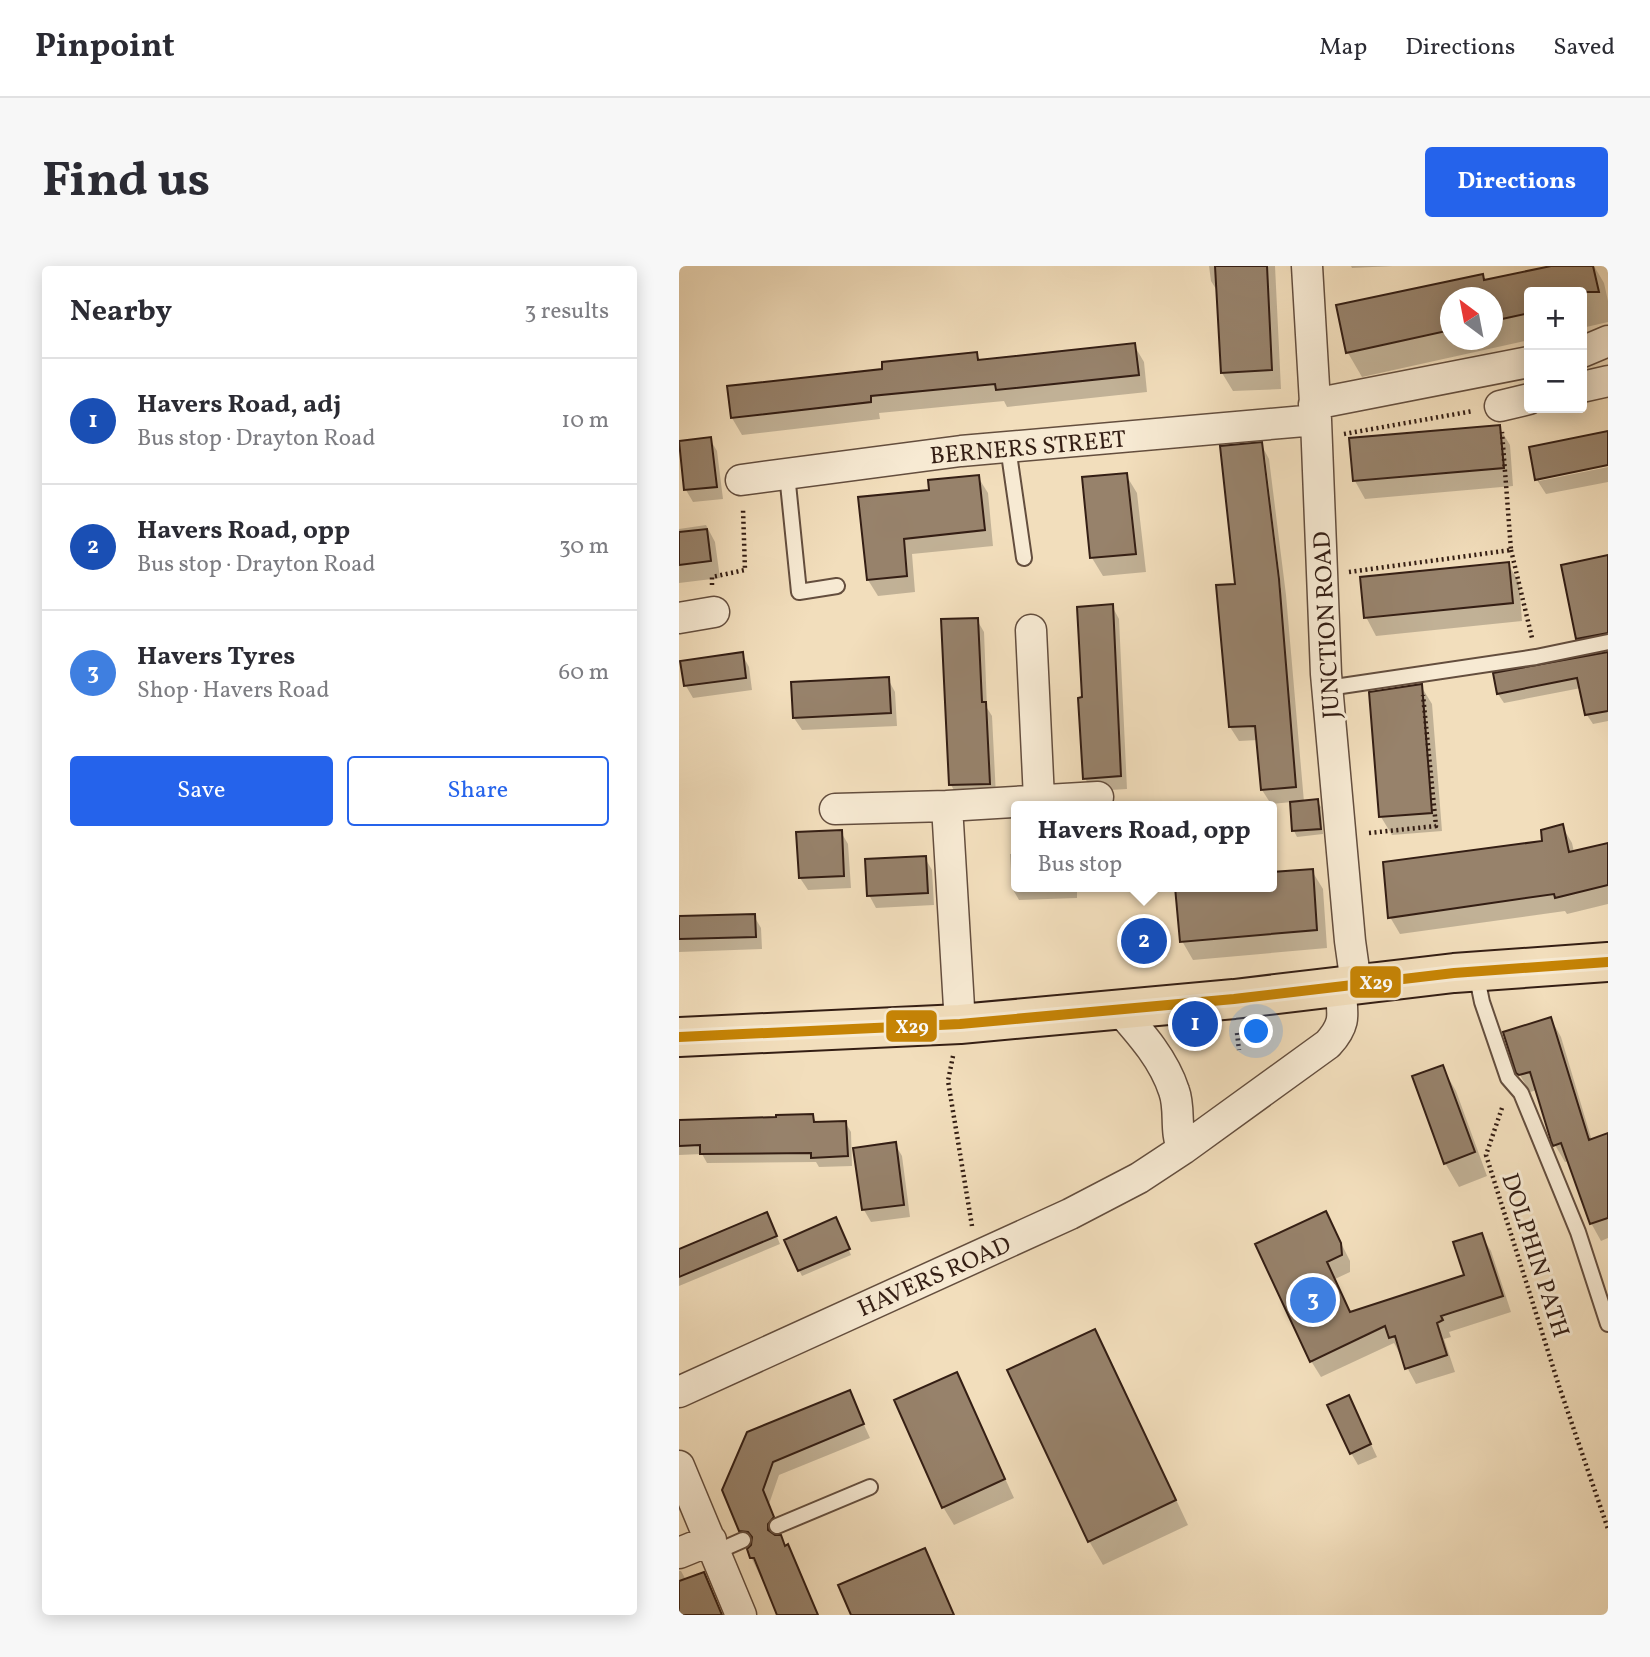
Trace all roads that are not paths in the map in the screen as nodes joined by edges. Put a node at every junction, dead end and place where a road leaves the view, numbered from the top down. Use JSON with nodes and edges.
{"nodes":[{"id":1,"x":1307,"y":266,"type":"edge"},
{"id":2,"x":1608,"y":341,"type":"edge"},
{"id":3,"x":1587,"y":350,"type":"edge"},
{"id":4,"x":1524,"y":363,"type":"edge"},
{"id":5,"x":1608,"y":381,"type":"edge"},
{"id":6,"x":1587,"y":386,"type":"edge"},
{"id":7,"x":1524,"y":400,"type":"edge"},
{"id":8,"x":1500,"y":405,"type":"road end"},
{"id":9,"x":1315,"y":421,"type":"junction"},
{"id":10,"x":1008,"y":447,"type":"junction"},
{"id":11,"x":787,"y":474,"type":"junction"},
{"id":12,"x":741,"y":480,"type":"road end"},
{"id":13,"x":1024,"y":558,"type":"dead end"},
{"id":14,"x":837,"y":586,"type":"dead end"},
{"id":15,"x":714,"y":612,"type":"road end"},
{"id":16,"x":679,"y":618,"type":"edge"},
{"id":17,"x":1031,"y":630,"type":"dead end"},
{"id":18,"x":1608,"y":642,"type":"edge"},
{"id":19,"x":1328,"y":688,"type":"junction"},
{"id":20,"x":1098,"y":797,"type":"dead end"},
{"id":21,"x":1039,"y":799,"type":"junction"},
{"id":22,"x":1011,"y":801,"type":"edge"},
{"id":23,"x":1013,"y":801,"type":"edge"},
{"id":24,"x":947,"y":806,"type":"junction"},
{"id":25,"x":835,"y":809,"type":"dead end"},
{"id":26,"x":1608,"y":962,"type":"edge"},
{"id":27,"x":1476,"y":972,"type":"junction"},
{"id":28,"x":1348,"y":985,"type":"junction"},
{"id":29,"x":1120,"y":1010,"type":"junction"},
{"id":30,"x":960,"y":1024,"type":"junction"},
{"id":31,"x":679,"y":1037,"type":"edge"},
{"id":32,"x":1183,"y":1149,"type":"junction"},
{"id":33,"x":1608,"y":1324,"type":"edge"},
{"id":34,"x":679,"y":1392,"type":"edge"},
{"id":35,"x":679,"y":1466,"type":"edge"},
{"id":36,"x":870,"y":1487,"type":"dead end"},
{"id":37,"x":777,"y":1525,"type":"dead end"},
{"id":38,"x":723,"y":1544,"type":"junction"},
{"id":39,"x":679,"y":1553,"type":"edge"},
{"id":40,"x":741,"y":1615,"type":"edge"}],
"edges":[{"from":1,"to":9,"type":"street","name":"JUNCTION ROAD"},
{"from":2,"to":3,"type":"street"},
{"from":4,"to":9,"type":"street","name":"BERNERS STREET"},
{"from":5,"to":6,"type":"street"},
{"from":7,"to":8,"type":"street"},
{"from":9,"to":10,"type":"street","name":"BERNERS STREET"},
{"from":9,"to":19,"type":"street","name":"JUNCTION ROAD"},
{"from":10,"to":11,"type":"street","name":"BERNERS STREET"},
{"from":10,"to":13,"type":"lane"},
{"from":11,"to":12,"type":"street","name":"BERNERS STREET"},
{"from":11,"to":14,"type":"lane"},
{"from":15,"to":16,"type":"street"},
{"from":17,"to":21,"type":"street"},
{"from":18,"to":19,"type":"lane"},
{"from":19,"to":28,"type":"street","name":"JUNCTION ROAD"},
{"from":20,"to":21,"type":"street"},
{"from":21,"to":23,"type":"street"},
{"from":22,"to":24,"type":"street"},
{"from":24,"to":25,"type":"street"},
{"from":24,"to":30,"type":"street"},
{"from":26,"to":27,"type":"main road"},
{"from":27,"to":28,"type":"main road"},
{"from":27,"to":33,"type":"lane"},
{"from":28,"to":29,"type":"main road"},
{"from":28,"to":32,"type":"street","name":"HAVERS ROAD"},
{"from":29,"to":30,"type":"main road"},
{"from":29,"to":32,"type":"street"},
{"from":30,"to":31,"type":"main road"},
{"from":32,"to":34,"type":"street","name":"HAVERS ROAD"},
{"from":35,"to":38,"type":"street"},
{"from":36,"to":37,"type":"lane"},
{"from":38,"to":39,"type":"street"},
{"from":38,"to":40,"type":"street"}]}
